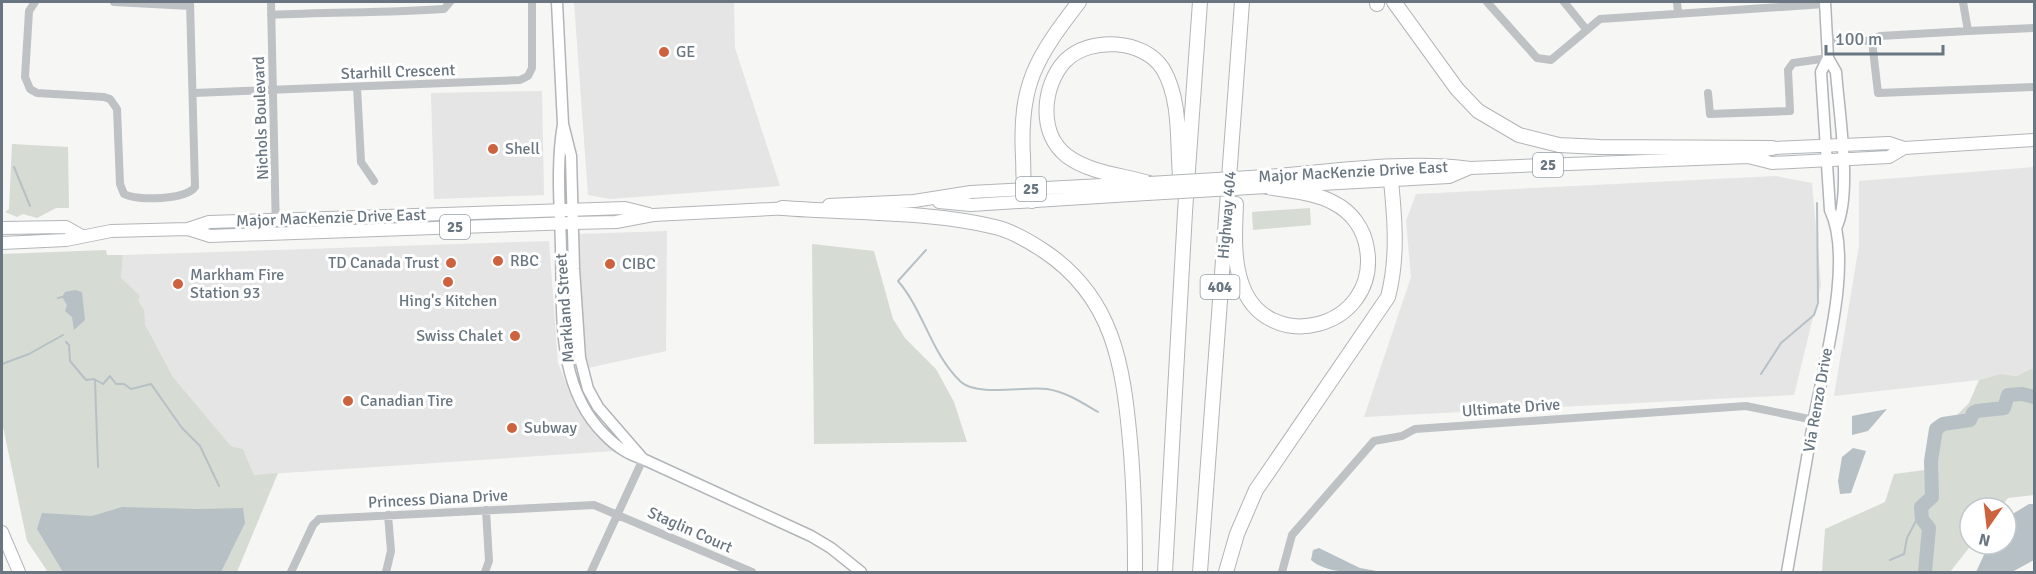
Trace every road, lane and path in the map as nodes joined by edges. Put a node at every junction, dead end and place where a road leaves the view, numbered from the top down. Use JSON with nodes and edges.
{"nodes":[{"id":1,"x":35,"y":2,"type":"edge"},
{"id":2,"x":114,"y":2,"type":"edge"},
{"id":3,"x":271,"y":2,"type":"edge"},
{"id":4,"x":450,"y":2,"type":"edge"},
{"id":5,"x":532,"y":2,"type":"edge"},
{"id":6,"x":557,"y":2,"type":"edge"},
{"id":7,"x":1079,"y":2,"type":"edge"},
{"id":8,"x":1200,"y":2,"type":"edge"},
{"id":9,"x":1242,"y":2,"type":"edge"},
{"id":10,"x":1394,"y":2,"type":"edge"},
{"id":11,"x":1487,"y":2,"type":"edge"},
{"id":12,"x":1564,"y":2,"type":"edge"},
{"id":13,"x":1677,"y":2,"type":"edge"},
{"id":14,"x":1963,"y":2,"type":"edge"},
{"id":15,"x":1825,"y":3,"type":"edge"},
{"id":16,"x":190,"y":4,"type":"edge"},
{"id":17,"x":1678,"y":13,"type":"junction"},
{"id":18,"x":271,"y":15,"type":"junction"},
{"id":19,"x":2034,"y":28,"type":"edge"},
{"id":20,"x":1586,"y":29,"type":"junction"},
{"id":21,"x":1968,"y":31,"type":"junction"},
{"id":22,"x":1827,"y":39,"type":"junction"},
{"id":23,"x":1872,"y":41,"type":"junction"},
{"id":24,"x":1828,"y":58,"type":"junction"},
{"id":25,"x":357,"y":87,"type":"junction"},
{"id":26,"x":2034,"y":87,"type":"edge"},
{"id":27,"x":274,"y":90,"type":"junction"},
{"id":28,"x":194,"y":93,"type":"junction"},
{"id":29,"x":1708,"y":93,"type":"dead end"},
{"id":30,"x":563,"y":124,"type":"junction"},
{"id":31,"x":2034,"y":140,"type":"edge"},
{"id":32,"x":1841,"y":145,"type":"junction"},
{"id":33,"x":1826,"y":146,"type":"junction"},
{"id":34,"x":1233,"y":148,"type":"junction"},
{"id":35,"x":1772,"y":148,"type":"junction"},
{"id":36,"x":1904,"y":148,"type":"junction"},
{"id":37,"x":1748,"y":157,"type":"junction"},
{"id":38,"x":1842,"y":159,"type":"junction"},
{"id":39,"x":1827,"y":160,"type":"junction"},
{"id":40,"x":1388,"y":176,"type":"junction"},
{"id":41,"x":374,"y":181,"type":"dead end"},
{"id":42,"x":1267,"y":182,"type":"junction"},
{"id":43,"x":1148,"y":188,"type":"junction"},
{"id":44,"x":1028,"y":195,"type":"junction"},
{"id":45,"x":782,"y":208,"type":"junction"},
{"id":46,"x":573,"y":209,"type":"junction"},
{"id":47,"x":559,"y":210,"type":"junction"},
{"id":48,"x":1185,"y":212,"type":"junction"},
{"id":49,"x":653,"y":215,"type":"junction"},
{"id":50,"x":277,"y":219,"type":"junction"},
{"id":51,"x":566,"y":224,"type":"junction"},
{"id":52,"x":1837,"y":226,"type":"junction"},
{"id":53,"x":2,"y":228,"type":"edge"},
{"id":54,"x":188,"y":229,"type":"junction"},
{"id":55,"x":276,"y":233,"type":"junction"},
{"id":56,"x":80,"y":236,"type":"junction"},
{"id":57,"x":2,"y":243,"type":"edge"},
{"id":58,"x":1814,"y":420,"type":"junction"},
{"id":59,"x":643,"y":459,"type":"junction"},
{"id":60,"x":486,"y":510,"type":"junction"},
{"id":61,"x":618,"y":513,"type":"junction"},
{"id":62,"x":388,"y":515,"type":"junction"},
{"id":63,"x":2,"y":532,"type":"edge"},
{"id":64,"x":19,"y":573,"type":"edge"},
{"id":65,"x":291,"y":573,"type":"edge"},
{"id":66,"x":386,"y":573,"type":"edge"},
{"id":67,"x":485,"y":573,"type":"edge"},
{"id":68,"x":591,"y":573,"type":"edge"},
{"id":69,"x":752,"y":573,"type":"edge"},
{"id":70,"x":861,"y":573,"type":"edge"},
{"id":71,"x":1135,"y":573,"type":"edge"},
{"id":72,"x":1165,"y":573,"type":"edge"},
{"id":73,"x":1200,"y":573,"type":"edge"},
{"id":74,"x":1226,"y":573,"type":"edge"},
{"id":75,"x":1282,"y":573,"type":"edge"},
{"id":76,"x":1787,"y":573,"type":"edge"}],
"edges":[{"from":1,"to":28,"type":"street"},
{"from":2,"to":16,"type":"street"},
{"from":3,"to":18,"type":"street","name":"Nichols Boulevard"},
{"from":4,"to":18,"type":"street"},
{"from":5,"to":25,"type":"street","name":"Starhill Crescent"},
{"from":6,"to":30,"type":"street","name":"Markland Street"},
{"from":7,"to":44,"type":"highway"},
{"from":8,"to":48,"type":"highway","number":"404"},
{"from":9,"to":34,"type":"highway","name":"Highway 404","number":"404"},
{"from":10,"to":35,"type":"highway"},
{"from":11,"to":20,"type":"street"},
{"from":12,"to":20,"type":"street"},
{"from":13,"to":17,"type":"street"},
{"from":14,"to":21,"type":"street"},
{"from":15,"to":17,"type":"street"},
{"from":15,"to":22,"type":"street","name":"Via Renzo Drive"},
{"from":16,"to":28,"type":"street"},
{"from":17,"to":20,"type":"street"},
{"from":18,"to":27,"type":"street","name":"Nichols Boulevard"},
{"from":19,"to":21,"type":"street"},
{"from":21,"to":23,"type":"street"},
{"from":22,"to":23,"type":"street"},
{"from":22,"to":24,"type":"street","name":"Via Renzo Drive"},
{"from":23,"to":26,"type":"street"},
{"from":24,"to":29,"type":"street"},
{"from":24,"to":32,"type":"street","name":"Via Renzo Drive"},
{"from":24,"to":33,"type":"street","name":"Via Renzo Drive"},
{"from":25,"to":27,"type":"street","name":"Starhill Crescent"},
{"from":25,"to":41,"type":"street"},
{"from":27,"to":28,"type":"street","name":"Starhill Crescent"},
{"from":27,"to":50,"type":"street","name":"Nichols Boulevard"},
{"from":30,"to":46,"type":"street","name":"Markland Street"},
{"from":30,"to":47,"type":"street","name":"Markland Street"},
{"from":31,"to":36,"type":"main road","name":"Major MacKenzie Drive East","number":"25"},
{"from":32,"to":33,"type":"main road","name":"Major MacKenzie Drive East","number":"25"},
{"from":32,"to":36,"type":"main road","name":"Major MacKenzie Drive East","number":"25"},
{"from":32,"to":38,"type":"street","name":"Via Renzo Drive"},
{"from":33,"to":35,"type":"main road","name":"Major MacKenzie Drive East","number":"25"},
{"from":33,"to":39,"type":"street","name":"Via Renzo Drive"},
{"from":34,"to":42,"type":"highway"},
{"from":34,"to":73,"type":"highway","name":"Highway 404","number":"404"},
{"from":35,"to":37,"type":"main road","name":"Major MacKenzie Drive East","number":"25"},
{"from":36,"to":38,"type":"main road","name":"Major MacKenzie Drive East","number":"25"},
{"from":37,"to":39,"type":"main road","name":"Major MacKenzie Drive East","number":"25"},
{"from":37,"to":40,"type":"main road","name":"Major MacKenzie Drive East","number":"25"},
{"from":38,"to":39,"type":"main road","name":"Major MacKenzie Drive East","number":"25"},
{"from":38,"to":52,"type":"street","name":"Via Renzo Drive"},
{"from":39,"to":52,"type":"street","name":"Via Renzo Drive"},
{"from":40,"to":42,"type":"main road","name":"Major MacKenzie Drive East","number":"25"},
{"from":40,"to":74,"type":"highway"},
{"from":42,"to":43,"type":"main road","name":"Major MacKenzie Drive East","number":"25","bridge":true},
{"from":43,"to":44,"type":"main road","name":"Major MacKenzie Drive East","number":"25"},
{"from":43,"to":48,"type":"highway"},
{"from":44,"to":45,"type":"main road","name":"Major MacKenzie Drive East","number":"25"},
{"from":45,"to":49,"type":"main road","name":"Major MacKenzie Drive East","number":"25"},
{"from":45,"to":71,"type":"highway"},
{"from":46,"to":47,"type":"main road","name":"Major MacKenzie Drive East","number":"25"},
{"from":46,"to":49,"type":"main road","name":"Major MacKenzie Drive East","number":"25"},
{"from":46,"to":51,"type":"street","name":"Markland Street"},
{"from":47,"to":50,"type":"main road","name":"Major MacKenzie Drive East","number":"25"},
{"from":47,"to":51,"type":"street","name":"Markland Street"},
{"from":48,"to":72,"type":"highway","number":"404"},
{"from":49,"to":51,"type":"main road","name":"Major MacKenzie Drive East","number":"25"},
{"from":50,"to":54,"type":"main road","name":"Major MacKenzie Drive East","number":"25"},
{"from":50,"to":55,"type":"street","name":"Nichols Boulevard"},
{"from":51,"to":55,"type":"main road","name":"Major MacKenzie Drive East","number":"25"},
{"from":51,"to":59,"type":"street","name":"Markland Street"},
{"from":52,"to":58,"type":"street","name":"Via Renzo Drive"},
{"from":53,"to":56,"type":"main road","name":"Major MacKenzie Drive East","number":"25"},
{"from":54,"to":55,"type":"main road","name":"Major MacKenzie Drive East","number":"25"},
{"from":54,"to":56,"type":"main road","name":"Major MacKenzie Drive East","number":"25"},
{"from":56,"to":57,"type":"main road","name":"Major MacKenzie Drive East","number":"25"},
{"from":58,"to":75,"type":"street","name":"Ultimate Drive"},
{"from":58,"to":76,"type":"street","name":"Via Renzo Drive"},
{"from":59,"to":61,"type":"street"},
{"from":59,"to":70,"type":"street","name":"Markland Street"},
{"from":60,"to":61,"type":"street","name":"Princess Diana Drive"},
{"from":60,"to":62,"type":"street","name":"Princess Diana Drive"},
{"from":60,"to":67,"type":"street"},
{"from":61,"to":68,"type":"street"},
{"from":61,"to":69,"type":"street","name":"Staglin Court"},
{"from":62,"to":65,"type":"street","name":"Princess Diana Drive"},
{"from":62,"to":66,"type":"street"},
{"from":63,"to":64,"type":"main road"}]}
